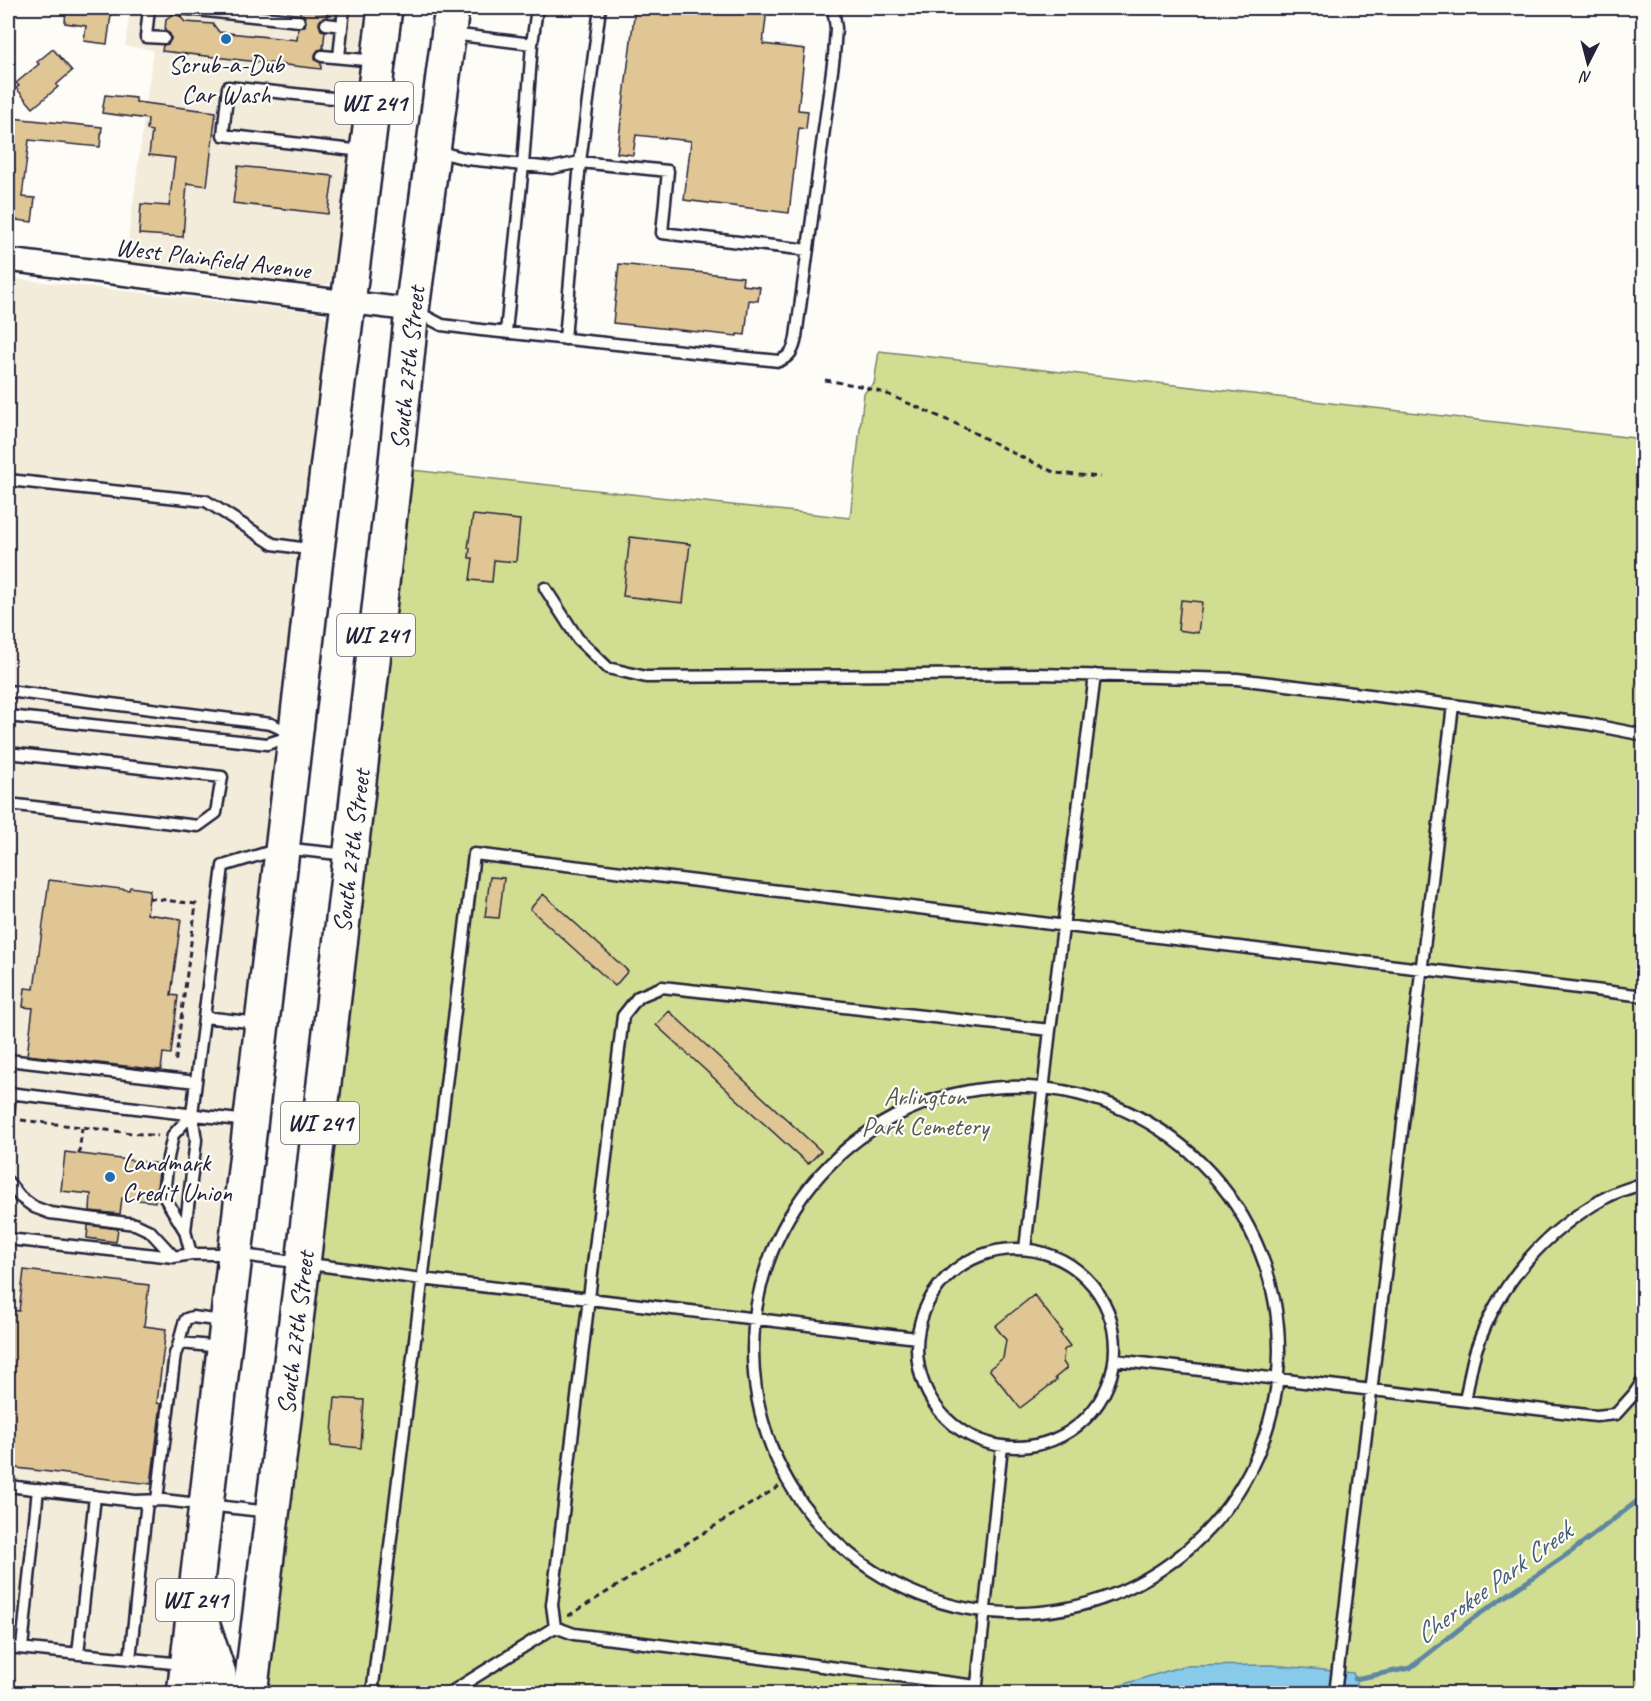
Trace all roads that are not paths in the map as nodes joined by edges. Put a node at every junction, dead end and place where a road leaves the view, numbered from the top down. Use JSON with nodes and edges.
{"nodes":[{"id":1,"x":149,"y":8,"type":"edge"},
{"id":2,"x":178,"y":8,"type":"edge"},
{"id":3,"x":344,"y":8,"type":"edge"},
{"id":4,"x":385,"y":8,"type":"edge"},
{"id":5,"x":428,"y":8,"type":"edge"},
{"id":6,"x":537,"y":8,"type":"edge"},
{"id":7,"x":600,"y":8,"type":"edge"},
{"id":8,"x":832,"y":8,"type":"edge"},
{"id":9,"x":299,"y":21,"type":"dead end"},
{"id":10,"x":450,"y":21,"type":"edge"},
{"id":11,"x":326,"y":24,"type":"dead end"},
{"id":12,"x":342,"y":26,"type":"junction"},
{"id":13,"x":164,"y":38,"type":"dead end"},
{"id":14,"x":532,"y":44,"type":"junction"},
{"id":15,"x":322,"y":56,"type":"dead end"},
{"id":16,"x":339,"y":57,"type":"junction"},
{"id":17,"x":379,"y":62,"type":"junction"},
{"id":18,"x":374,"y":103,"type":"junction"},
{"id":19,"x":432,"y":150,"type":"junction"},
{"id":20,"x":368,"y":152,"type":"junction"},
{"id":21,"x":580,"y":162,"type":"junction"},
{"id":22,"x":523,"y":165,"type":"junction"},
{"id":23,"x":808,"y":250,"type":"junction"},
{"id":24,"x":8,"y":260,"type":"edge"},
{"id":25,"x":349,"y":301,"type":"junction"},
{"id":26,"x":412,"y":310,"type":"junction"},
{"id":27,"x":506,"y":332,"type":"junction"},
{"id":28,"x":565,"y":339,"type":"junction"},
{"id":29,"x":8,"y":480,"type":"edge"},
{"id":30,"x":317,"y":550,"type":"junction"},
{"id":31,"x":545,"y":588,"type":"dead end"},
{"id":32,"x":1095,"y":675,"type":"junction"},
{"id":33,"x":8,"y":691,"type":"edge"},
{"id":34,"x":1453,"y":705,"type":"junction"},
{"id":35,"x":8,"y":716,"type":"edge"},
{"id":36,"x":295,"y":735,"type":"junction"},
{"id":37,"x":1644,"y":735,"type":"edge"},
{"id":38,"x":8,"y":753,"type":"edge"},
{"id":39,"x":8,"y":804,"type":"edge"},
{"id":40,"x":282,"y":848,"type":"junction"},
{"id":41,"x":351,"y":855,"type":"junction"},
{"id":42,"x":1063,"y":926,"type":"junction"},
{"id":43,"x":1421,"y":969,"type":"junction"},
{"id":44,"x":1644,"y":996,"type":"edge"},
{"id":45,"x":204,"y":1017,"type":"junction"},
{"id":46,"x":262,"y":1023,"type":"junction"},
{"id":47,"x":1050,"y":1030,"type":"junction"},
{"id":48,"x":8,"y":1060,"type":"edge"},
{"id":49,"x":196,"y":1082,"type":"junction"},
{"id":50,"x":1044,"y":1087,"type":"junction"},
{"id":51,"x":9,"y":1093,"type":"edge"},
{"id":52,"x":192,"y":1114,"type":"junction"},
{"id":53,"x":8,"y":1119,"type":"edge"},
{"id":54,"x":250,"y":1122,"type":"junction"},
{"id":55,"x":8,"y":1182,"type":"edge"},
{"id":56,"x":1644,"y":1183,"type":"edge"},
{"id":57,"x":185,"y":1232,"type":"junction"},
{"id":58,"x":8,"y":1239,"type":"edge"},
{"id":59,"x":1025,"y":1249,"type":"junction"},
{"id":60,"x":191,"y":1254,"type":"junction"},
{"id":61,"x":235,"y":1254,"type":"junction"},
{"id":62,"x":174,"y":1257,"type":"junction"},
{"id":63,"x":303,"y":1264,"type":"junction"},
{"id":64,"x":422,"y":1279,"type":"junction"},
{"id":65,"x":589,"y":1297,"type":"junction"},
{"id":66,"x":754,"y":1318,"type":"junction"},
{"id":67,"x":226,"y":1334,"type":"junction"},
{"id":68,"x":917,"y":1338,"type":"junction"},
{"id":69,"x":180,"y":1343,"type":"junction"},
{"id":70,"x":1114,"y":1360,"type":"junction"},
{"id":71,"x":1279,"y":1379,"type":"junction"},
{"id":72,"x":1644,"y":1379,"type":"edge"},
{"id":73,"x":1371,"y":1389,"type":"junction"},
{"id":74,"x":1465,"y":1400,"type":"junction"},
{"id":75,"x":1002,"y":1446,"type":"junction"},
{"id":76,"x":8,"y":1486,"type":"edge"},
{"id":77,"x":38,"y":1490,"type":"junction"},
{"id":78,"x":94,"y":1496,"type":"junction"},
{"id":79,"x":152,"y":1501,"type":"junction"},
{"id":80,"x":206,"y":1506,"type":"junction"},
{"id":81,"x":273,"y":1513,"type":"junction"},
{"id":82,"x":984,"y":1611,"type":"junction"},
{"id":83,"x":555,"y":1627,"type":"junction"},
{"id":84,"x":8,"y":1647,"type":"edge"},
{"id":85,"x":22,"y":1648,"type":"junction"},
{"id":86,"x":78,"y":1654,"type":"junction"},
{"id":87,"x":130,"y":1659,"type":"junction"},
{"id":88,"x":202,"y":1675,"type":"edge"},
{"id":89,"x":976,"y":1690,"type":"edge"},
{"id":90,"x":1335,"y":1693,"type":"edge"},
{"id":91,"x":250,"y":1694,"type":"edge"},
{"id":92,"x":372,"y":1694,"type":"edge"},
{"id":93,"x":448,"y":1694,"type":"edge"}],
"edges":[{"from":1,"to":13,"type":"lane"},
{"from":2,"to":9,"type":"lane"},
{"from":3,"to":12,"type":"lane"},
{"from":4,"to":17,"type":"main road","number":"WI 241"},
{"from":5,"to":19,"type":"main road"},
{"from":6,"to":14,"type":"lane"},
{"from":7,"to":21,"type":"lane"},
{"from":8,"to":23,"type":"lane"},
{"from":10,"to":14,"type":"lane"},
{"from":10,"to":19,"type":"main road","number":"WI 241"},
{"from":11,"to":12,"type":"lane"},
{"from":12,"to":16,"type":"lane"},
{"from":14,"to":22,"type":"lane"},
{"from":15,"to":16,"type":"lane"},
{"from":16,"to":17,"type":"lane"},
{"from":17,"to":18,"type":"main road","number":"WI 241"},
{"from":18,"to":20,"type":"main road","number":"WI 241"},
{"from":18,"to":20,"type":"lane"},
{"from":19,"to":22,"type":"lane"},
{"from":19,"to":26,"type":"main road","name":"South 27th Street","number":"WI 241"},
{"from":20,"to":25,"type":"main road","number":"WI 241"},
{"from":21,"to":22,"type":"lane"},
{"from":21,"to":23,"type":"lane"},
{"from":21,"to":28,"type":"lane"},
{"from":22,"to":27,"type":"lane"},
{"from":23,"to":28,"type":"lane"},
{"from":24,"to":25,"type":"street","name":"West Plainfield Avenue"},
{"from":25,"to":26,"type":"street","name":"West Plainfield Avenue"},
{"from":25,"to":30,"type":"main road","number":"WI 241"},
{"from":26,"to":27,"type":"lane"},
{"from":26,"to":41,"type":"main road","name":"South 27th Street","number":"WI 241"},
{"from":27,"to":28,"type":"lane"},
{"from":29,"to":30,"type":"lane"},
{"from":30,"to":36,"type":"main road","number":"WI 241"},
{"from":31,"to":32,"type":"lane"},
{"from":32,"to":34,"type":"lane"},
{"from":32,"to":42,"type":"lane"},
{"from":33,"to":36,"type":"lane"},
{"from":34,"to":37,"type":"lane"},
{"from":34,"to":43,"type":"lane"},
{"from":35,"to":36,"type":"lane"},
{"from":36,"to":40,"type":"main road","number":"WI 241"},
{"from":38,"to":39,"type":"lane"},
{"from":40,"to":41,"type":"lane"},
{"from":40,"to":45,"type":"lane"},
{"from":40,"to":46,"type":"main road","number":"WI 241"},
{"from":41,"to":63,"type":"main road","name":"South 27th Street","number":"WI 241"},
{"from":42,"to":43,"type":"lane"},
{"from":42,"to":47,"type":"lane"},
{"from":42,"to":64,"type":"lane"},
{"from":43,"to":44,"type":"lane"},
{"from":43,"to":73,"type":"lane"},
{"from":45,"to":46,"type":"lane"},
{"from":45,"to":49,"type":"lane"},
{"from":46,"to":54,"type":"main road","number":"WI 241"},
{"from":47,"to":50,"type":"lane"},
{"from":47,"to":65,"type":"lane"},
{"from":48,"to":49,"type":"lane"},
{"from":49,"to":52,"type":"lane"},
{"from":50,"to":59,"type":"lane"},
{"from":50,"to":66,"type":"lane"},
{"from":50,"to":71,"type":"lane"},
{"from":51,"to":52,"type":"lane"},
{"from":51,"to":53,"type":"lane"},
{"from":52,"to":54,"type":"lane"},
{"from":52,"to":57,"type":"lane"},
{"from":52,"to":57,"type":"lane"},
{"from":54,"to":61,"type":"main road","number":"WI 241"},
{"from":55,"to":62,"type":"lane"},
{"from":56,"to":74,"type":"lane"},
{"from":57,"to":60,"type":"lane"},
{"from":58,"to":62,"type":"lane"},
{"from":59,"to":68,"type":"lane"},
{"from":59,"to":70,"type":"lane"},
{"from":60,"to":61,"type":"lane"},
{"from":60,"to":62,"type":"lane"},
{"from":61,"to":63,"type":"lane"},
{"from":61,"to":67,"type":"main road","number":"WI 241"},
{"from":63,"to":64,"type":"lane"},
{"from":63,"to":81,"type":"main road","name":"South 27th Street","number":"WI 241"},
{"from":64,"to":65,"type":"lane"},
{"from":64,"to":92,"type":"lane"},
{"from":65,"to":66,"type":"lane"},
{"from":65,"to":83,"type":"lane"},
{"from":66,"to":68,"type":"lane"},
{"from":66,"to":82,"type":"lane"},
{"from":67,"to":69,"type":"lane"},
{"from":67,"to":69,"type":"lane"},
{"from":67,"to":80,"type":"main road","number":"WI 241"},
{"from":68,"to":75,"type":"lane"},
{"from":69,"to":79,"type":"lane"},
{"from":70,"to":71,"type":"lane"},
{"from":70,"to":75,"type":"lane"},
{"from":71,"to":73,"type":"lane"},
{"from":71,"to":82,"type":"lane"},
{"from":72,"to":74,"type":"lane"},
{"from":73,"to":74,"type":"lane"},
{"from":73,"to":90,"type":"lane"},
{"from":75,"to":82,"type":"lane"},
{"from":76,"to":77,"type":"lane"},
{"from":77,"to":78,"type":"lane"},
{"from":77,"to":85,"type":"lane"},
{"from":78,"to":79,"type":"lane"},
{"from":78,"to":86,"type":"lane"},
{"from":79,"to":80,"type":"lane"},
{"from":79,"to":87,"type":"lane"},
{"from":80,"to":81,"type":"lane"},
{"from":80,"to":88,"type":"main road","number":"WI 241"},
{"from":81,"to":91,"type":"main road","name":"South 27th Street","number":"WI 241"},
{"from":82,"to":89,"type":"lane"},
{"from":83,"to":89,"type":"lane"},
{"from":83,"to":93,"type":"lane"},
{"from":84,"to":85,"type":"lane"},
{"from":85,"to":86,"type":"lane"},
{"from":86,"to":87,"type":"lane"},
{"from":87,"to":88,"type":"lane"}]}
